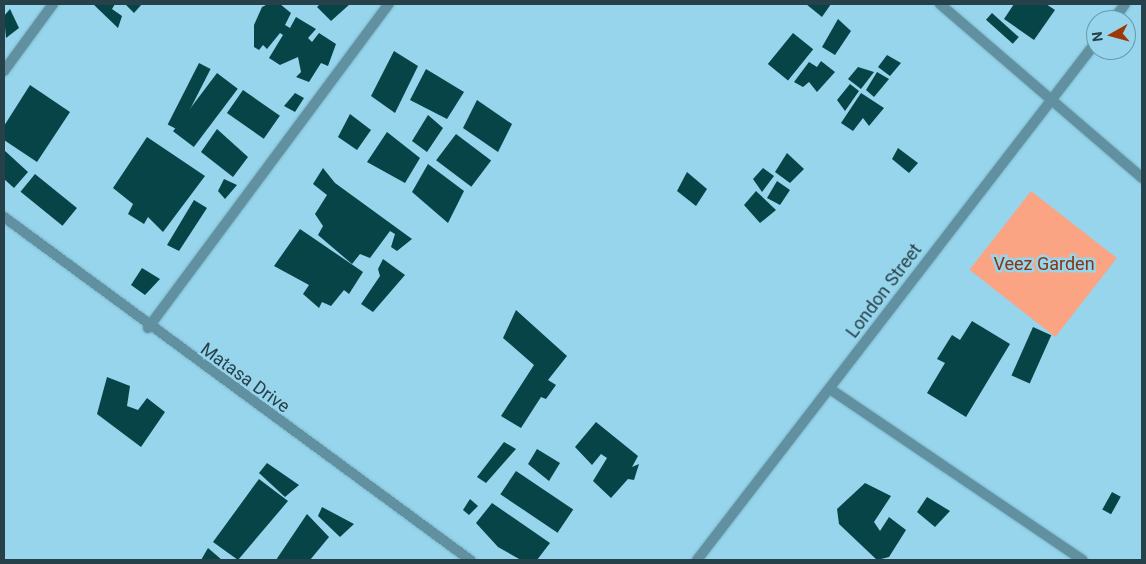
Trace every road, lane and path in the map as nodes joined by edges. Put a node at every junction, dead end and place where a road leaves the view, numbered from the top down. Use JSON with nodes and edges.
{"nodes":[{"id":1,"x":53,"y":4,"type":"edge"},
{"id":2,"x":390,"y":4,"type":"edge"},
{"id":3,"x":940,"y":4,"type":"edge"},
{"id":4,"x":1086,"y":55,"type":"edge"},
{"id":5,"x":4,"y":71,"type":"edge"},
{"id":6,"x":1050,"y":101,"type":"junction"},
{"id":7,"x":1142,"y":178,"type":"edge"},
{"id":8,"x":4,"y":217,"type":"edge"},
{"id":9,"x":148,"y":328,"type":"junction"},
{"id":10,"x":830,"y":389,"type":"junction"},
{"id":11,"x":470,"y":560,"type":"edge"},
{"id":12,"x":697,"y":560,"type":"edge"},
{"id":13,"x":1082,"y":560,"type":"edge"}],
"edges":[{"from":1,"to":5,"type":"street"},
{"from":2,"to":9,"type":"street"},
{"from":3,"to":6,"type":"street"},
{"from":4,"to":6,"type":"street","name":"London Street"},
{"from":6,"to":7,"type":"street"},
{"from":6,"to":10,"type":"street","name":"London Street"},
{"from":8,"to":9,"type":"street","name":"Matasa Drive"},
{"from":9,"to":11,"type":"street","name":"Matasa Drive"},
{"from":10,"to":12,"type":"street","name":"London Street"},
{"from":10,"to":13,"type":"street"}]}
